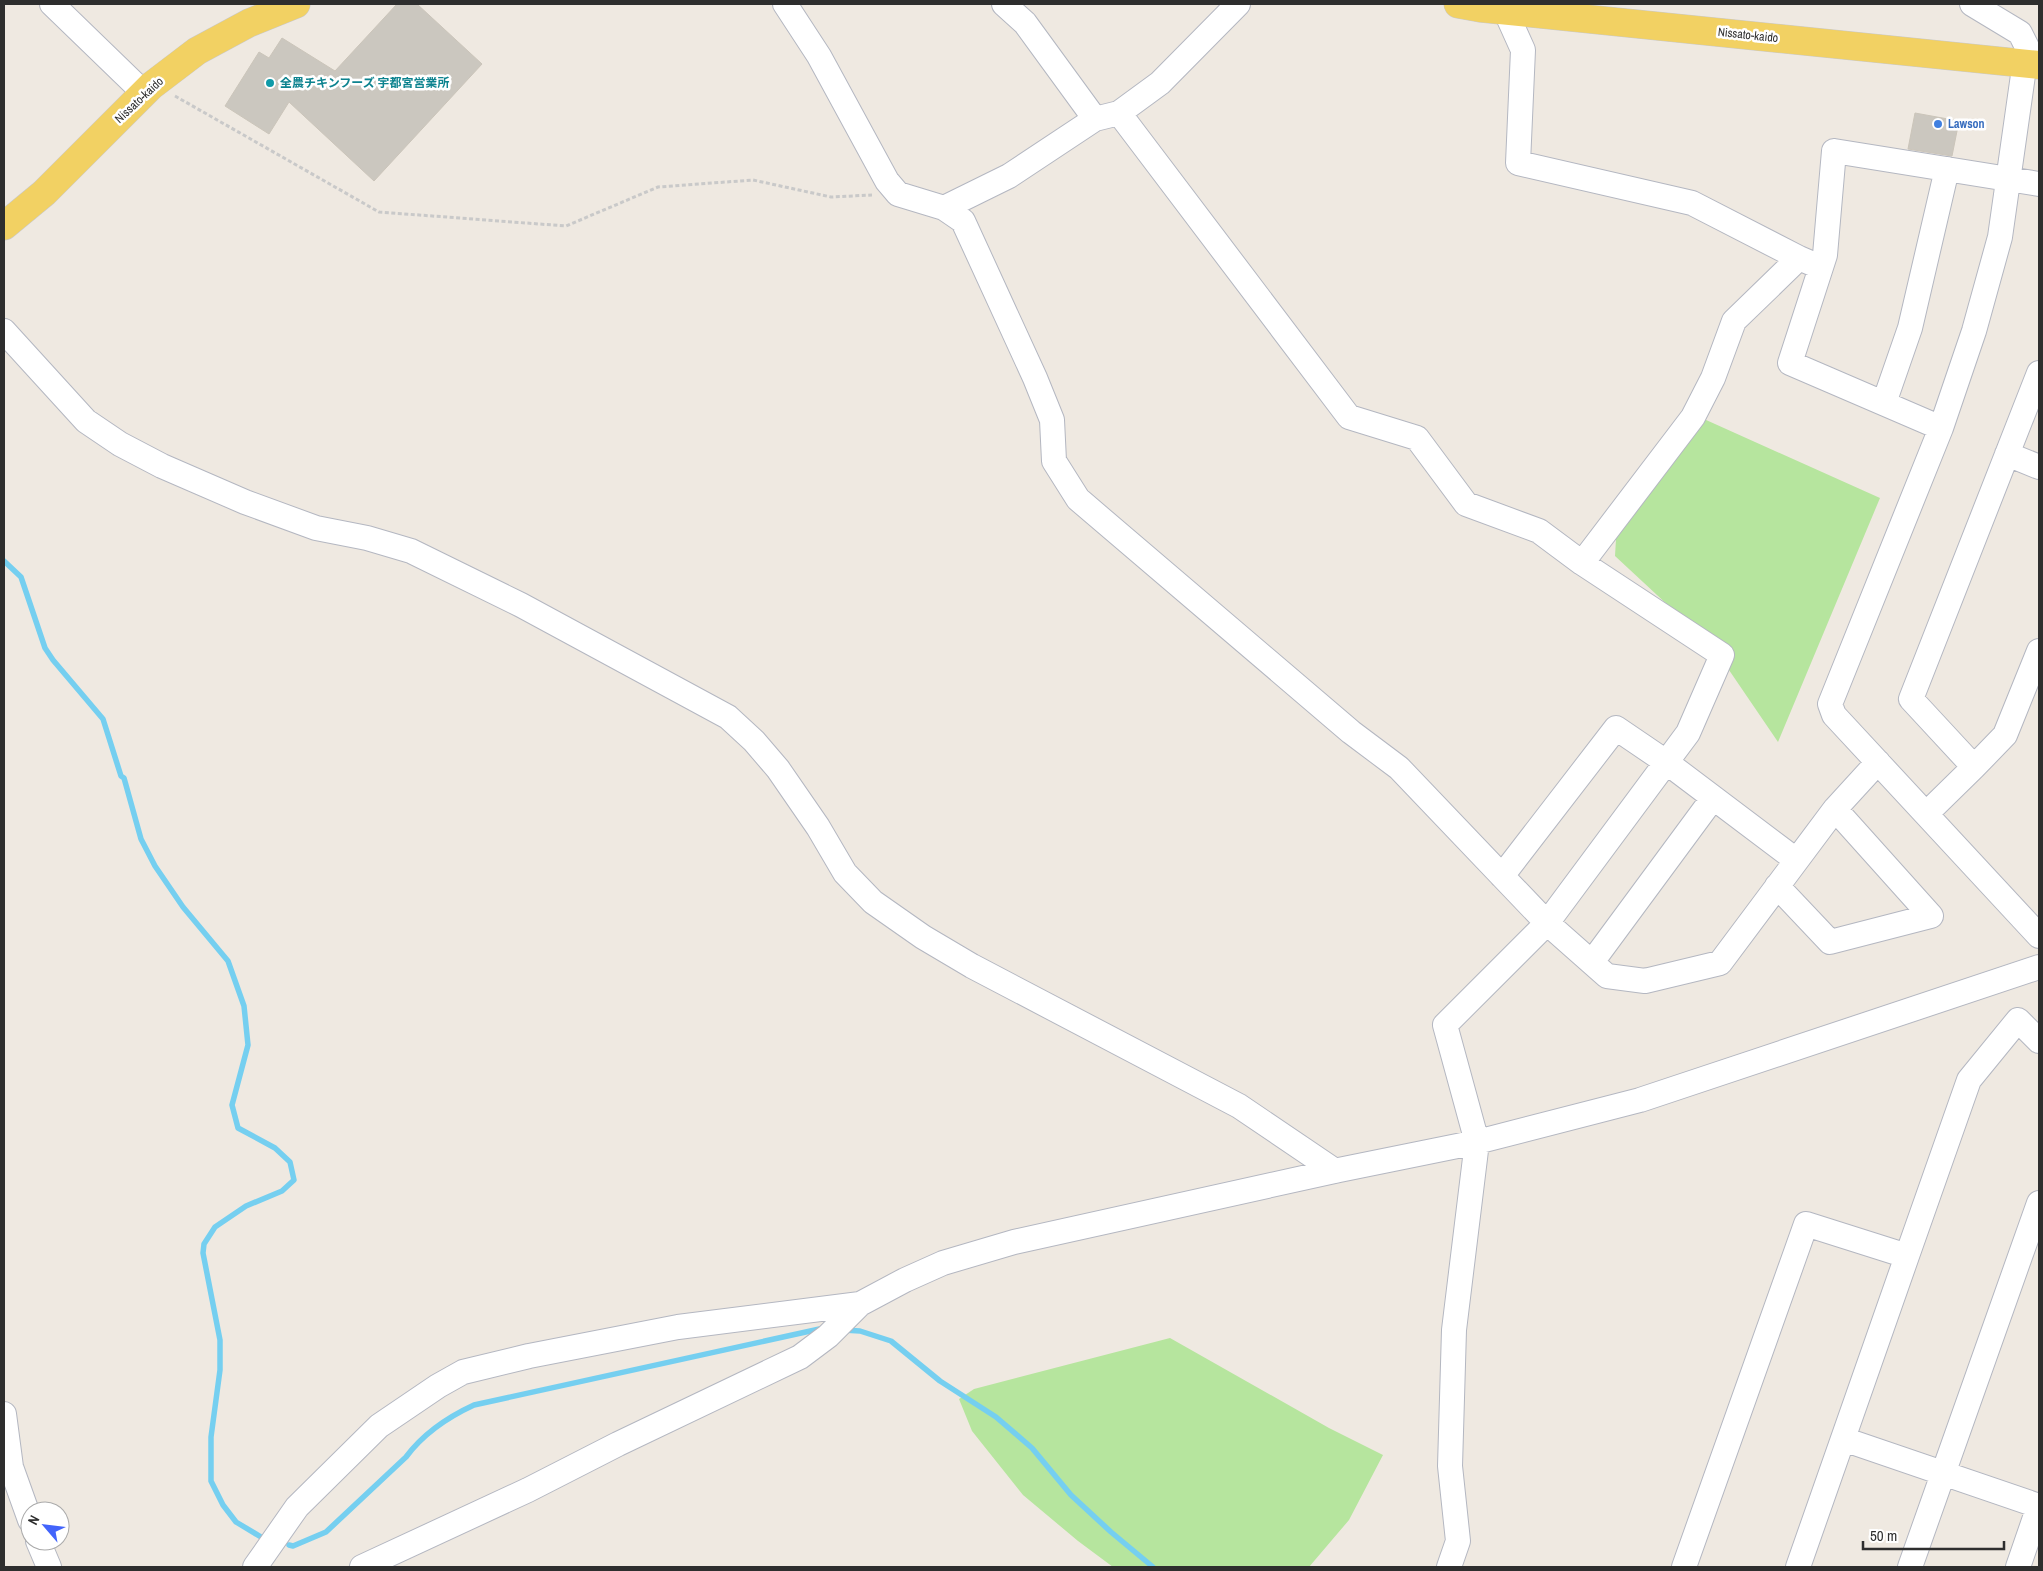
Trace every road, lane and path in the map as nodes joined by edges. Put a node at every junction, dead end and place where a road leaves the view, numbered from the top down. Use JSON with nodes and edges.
{"nodes":[{"id":1,"x":52,"y":4,"type":"edge"},
{"id":2,"x":296,"y":4,"type":"edge"},
{"id":3,"x":785,"y":4,"type":"edge"},
{"id":4,"x":1004,"y":4,"type":"edge"},
{"id":5,"x":1238,"y":4,"type":"edge"},
{"id":6,"x":1458,"y":4,"type":"edge"},
{"id":7,"x":1972,"y":4,"type":"edge"},
{"id":8,"x":1505,"y":7,"type":"edge"},
{"id":9,"x":2032,"y":65,"type":"edge"},
{"id":10,"x":148,"y":90,"type":"junction"},
{"id":11,"x":1119,"y":113,"type":"junction"},
{"id":12,"x":1096,"y":119,"type":"junction"},
{"id":13,"x":1947,"y":169,"type":"junction"},
{"id":14,"x":2008,"y":179,"type":"junction"},
{"id":15,"x":2039,"y":184,"type":"edge"},
{"id":16,"x":898,"y":194,"type":"junction"},
{"id":17,"x":944,"y":208,"type":"junction"},
{"id":18,"x":4,"y":226,"type":"edge"},
{"id":19,"x":1799,"y":258,"type":"junction"},
{"id":20,"x":1821,"y":268,"type":"junction"},
{"id":21,"x":4,"y":331,"type":"edge"},
{"id":22,"x":2039,"y":373,"type":"edge"},
{"id":23,"x":1884,"y":404,"type":"junction"},
{"id":24,"x":1941,"y":428,"type":"junction"},
{"id":25,"x":2007,"y":454,"type":"junction"},
{"id":26,"x":2039,"y":467,"type":"edge"},
{"id":27,"x":1582,"y":563,"type":"junction"},
{"id":28,"x":2039,"y":651,"type":"edge"},
{"id":29,"x":1666,"y":762,"type":"junction"},
{"id":30,"x":1878,"y":762,"type":"junction"},
{"id":31,"x":1974,"y":767,"type":"junction"},
{"id":32,"x":1713,"y":798,"type":"junction"},
{"id":33,"x":1835,"y":809,"type":"junction"},
{"id":34,"x":1926,"y":814,"type":"junction"},
{"id":35,"x":1796,"y":860,"type":"junction"},
{"id":36,"x":1502,"y":876,"type":"junction"},
{"id":37,"x":1777,"y":886,"type":"junction"},
{"id":38,"x":1548,"y":923,"type":"junction"},
{"id":39,"x":2039,"y":936,"type":"edge"},
{"id":40,"x":1592,"y":962,"type":"junction"},
{"id":41,"x":2039,"y":967,"type":"edge"},
{"id":42,"x":2039,"y":1041,"type":"edge"},
{"id":43,"x":1477,"y":1142,"type":"junction"},
{"id":44,"x":1335,"y":1171,"type":"junction"},
{"id":45,"x":2039,"y":1202,"type":"edge"},
{"id":46,"x":1907,"y":1256,"type":"junction"},
{"id":47,"x":853,"y":1311,"type":"junction"},
{"id":48,"x":4,"y":1414,"type":"edge"},
{"id":49,"x":1843,"y":1439,"type":"junction"},
{"id":50,"x":1943,"y":1474,"type":"junction"},
{"id":51,"x":24,"y":1501,"type":"edge"},
{"id":52,"x":2039,"y":1506,"type":"edge"},
{"id":53,"x":42,"y":1551,"type":"edge"},
{"id":54,"x":49,"y":1567,"type":"edge"},
{"id":55,"x":255,"y":1567,"type":"edge"},
{"id":56,"x":362,"y":1567,"type":"edge"},
{"id":57,"x":1449,"y":1567,"type":"edge"},
{"id":58,"x":1684,"y":1567,"type":"edge"},
{"id":59,"x":1798,"y":1567,"type":"edge"},
{"id":60,"x":1910,"y":1567,"type":"edge"},
{"id":61,"x":2018,"y":1567,"type":"edge"}],
"edges":[{"from":1,"to":10,"type":"street"},
{"from":2,"to":10,"type":"main road","name":"Nissato-kaido"},
{"from":3,"to":16,"type":"street"},
{"from":4,"to":12,"type":"street"},
{"from":5,"to":11,"type":"street"},
{"from":6,"to":8,"type":"main road","name":"Nissato-kaido"},
{"from":7,"to":9,"type":"street"},
{"from":8,"to":9,"type":"main road","name":"Nissato-kaido"},
{"from":8,"to":19,"type":"street"},
{"from":9,"to":14,"type":"street"},
{"from":10,"to":16,"type":"path"},
{"from":10,"to":18,"type":"main road","name":"Nissato-kaido"},
{"from":11,"to":12,"type":"street"},
{"from":11,"to":27,"type":"street"},
{"from":12,"to":17,"type":"street"},
{"from":13,"to":14,"type":"street"},
{"from":13,"to":20,"type":"street"},
{"from":13,"to":23,"type":"street"},
{"from":14,"to":15,"type":"street"},
{"from":14,"to":24,"type":"street"},
{"from":16,"to":17,"type":"street"},
{"from":17,"to":36,"type":"street"},
{"from":19,"to":20,"type":"street"},
{"from":19,"to":27,"type":"street"},
{"from":20,"to":23,"type":"street"},
{"from":21,"to":44,"type":"street"},
{"from":22,"to":25,"type":"street"},
{"from":23,"to":24,"type":"street"},
{"from":24,"to":30,"type":"street"},
{"from":25,"to":26,"type":"street"},
{"from":25,"to":31,"type":"street"},
{"from":27,"to":29,"type":"street"},
{"from":28,"to":31,"type":"street"},
{"from":29,"to":32,"type":"street"},
{"from":29,"to":36,"type":"street"},
{"from":29,"to":38,"type":"street"},
{"from":30,"to":33,"type":"street"},
{"from":30,"to":34,"type":"street"},
{"from":31,"to":34,"type":"street"},
{"from":32,"to":35,"type":"street"},
{"from":32,"to":40,"type":"street"},
{"from":33,"to":35,"type":"street"},
{"from":33,"to":37,"type":"street"},
{"from":34,"to":39,"type":"street"},
{"from":35,"to":37,"type":"street"},
{"from":36,"to":38,"type":"street"},
{"from":37,"to":40,"type":"street"},
{"from":38,"to":40,"type":"street"},
{"from":38,"to":43,"type":"street"},
{"from":41,"to":43,"type":"street"},
{"from":42,"to":46,"type":"street"},
{"from":43,"to":44,"type":"street"},
{"from":43,"to":57,"type":"street"},
{"from":44,"to":47,"type":"street"},
{"from":45,"to":50,"type":"street"},
{"from":46,"to":49,"type":"street"},
{"from":46,"to":58,"type":"street"},
{"from":47,"to":55,"type":"street"},
{"from":47,"to":56,"type":"street"},
{"from":48,"to":51,"type":"street"},
{"from":49,"to":50,"type":"street"},
{"from":49,"to":59,"type":"street"},
{"from":50,"to":52,"type":"street"},
{"from":50,"to":60,"type":"street"},
{"from":52,"to":61,"type":"street"},
{"from":53,"to":54,"type":"street"}]}
